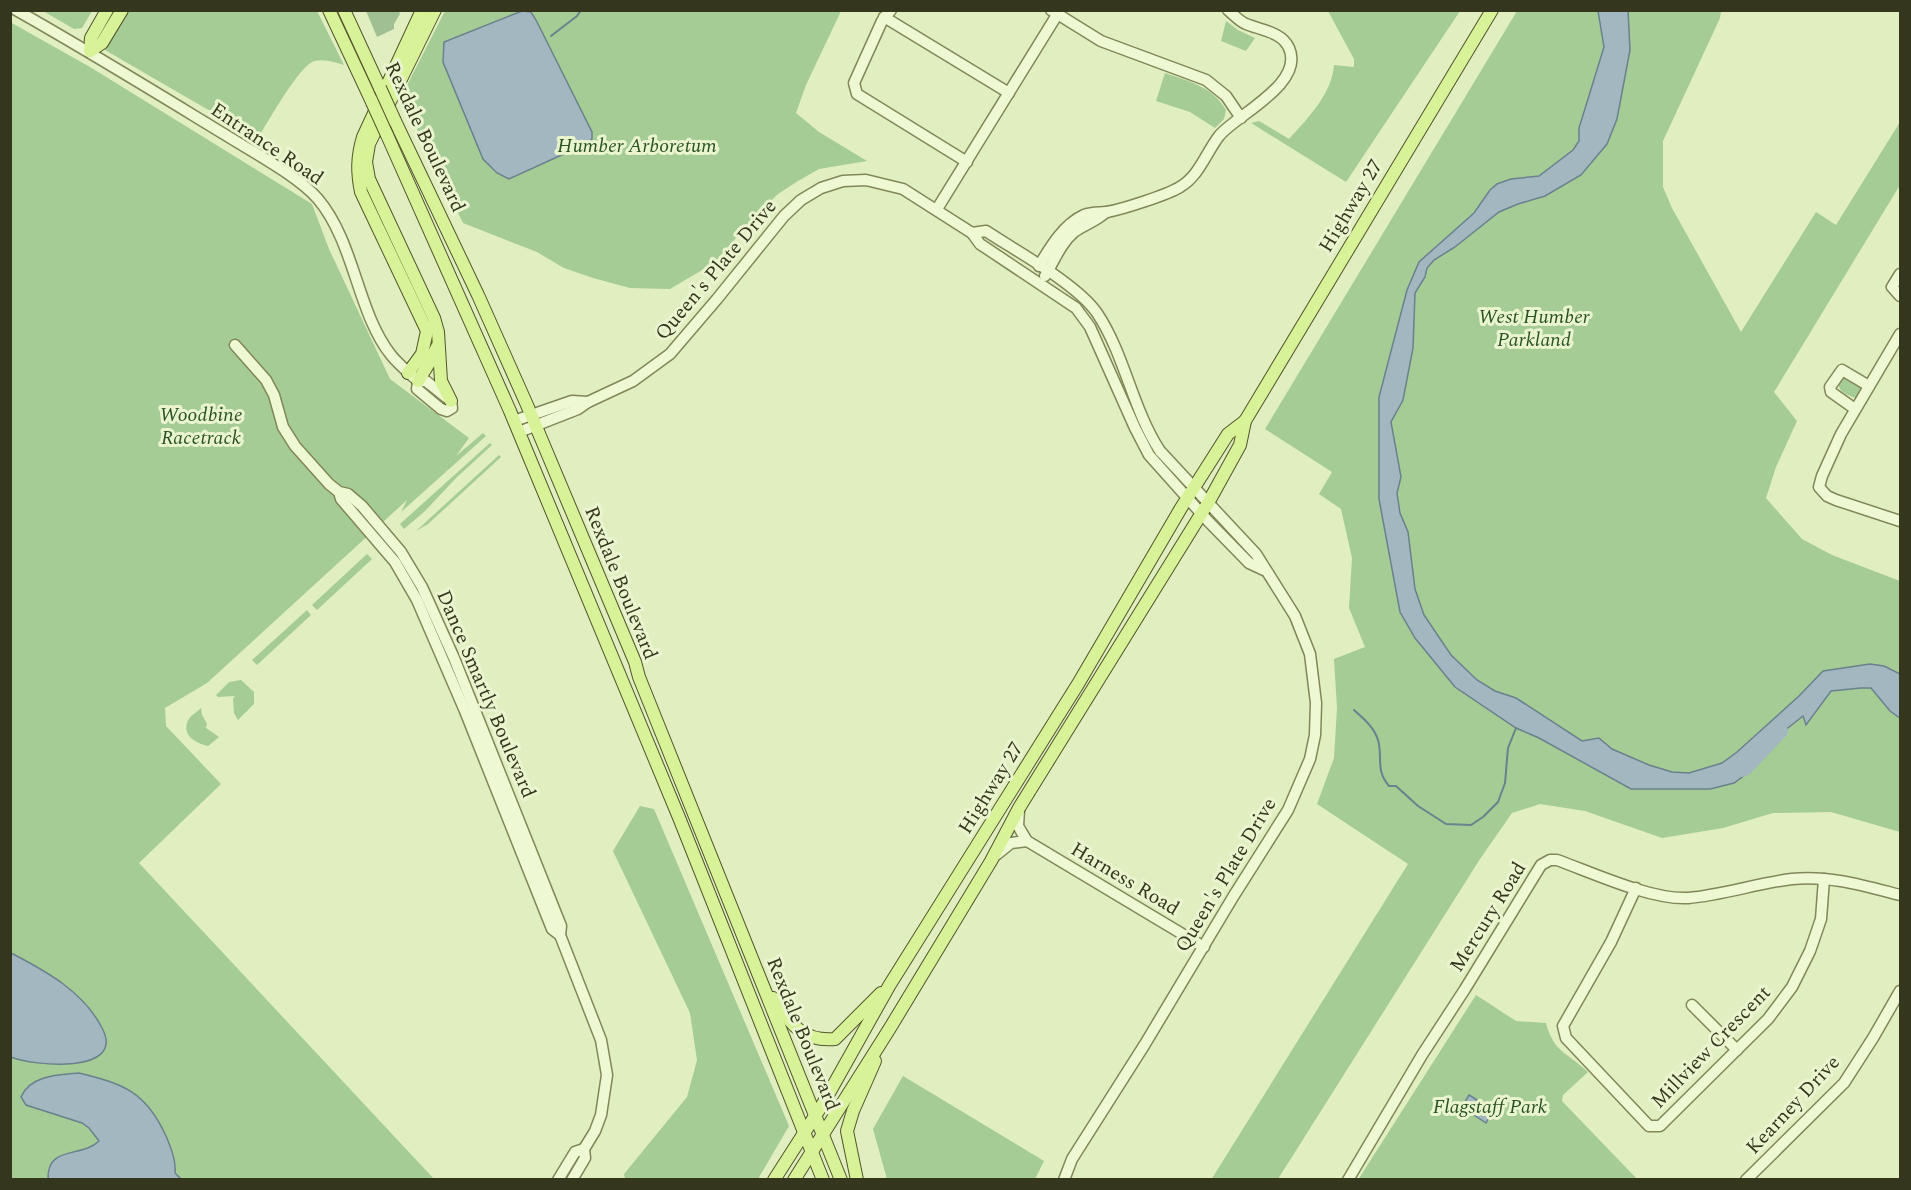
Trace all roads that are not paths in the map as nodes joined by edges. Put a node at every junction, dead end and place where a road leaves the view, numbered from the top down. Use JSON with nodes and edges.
{"nodes":[{"id":1,"x":16,"y":10,"type":"edge"},
{"id":2,"x":107,"y":10,"type":"edge"},
{"id":3,"x":122,"y":10,"type":"edge"},
{"id":4,"x":329,"y":10,"type":"edge"},
{"id":5,"x":344,"y":10,"type":"edge"},
{"id":6,"x":422,"y":10,"type":"edge"},
{"id":7,"x":435,"y":10,"type":"edge"},
{"id":8,"x":1228,"y":10,"type":"edge"},
{"id":9,"x":1492,"y":10,"type":"edge"},
{"id":10,"x":1056,"y":12,"type":"edge"},
{"id":11,"x":888,"y":14,"type":"edge"},
{"id":12,"x":90,"y":51,"type":"junction"},
{"id":13,"x":1009,"y":93,"type":"junction"},
{"id":14,"x":1241,"y":118,"type":"junction"},
{"id":15,"x":966,"y":162,"type":"junction"},
{"id":16,"x":937,"y":209,"type":"junction"},
{"id":17,"x":972,"y":233,"type":"junction"},
{"id":18,"x":1043,"y":269,"type":"junction"},
{"id":19,"x":1900,"y":274,"type":"edge"},
{"id":20,"x":1041,"y":284,"type":"junction"},
{"id":21,"x":478,"y":295,"type":"junction"},
{"id":22,"x":1900,"y":296,"type":"edge"},
{"id":23,"x":462,"y":300,"type":"junction"},
{"id":24,"x":1900,"y":334,"type":"edge"},
{"id":25,"x":235,"y":345,"type":"dead end"},
{"id":26,"x":438,"y":345,"type":"junction"},
{"id":27,"x":1125,"y":375,"type":"junction"},
{"id":28,"x":413,"y":377,"type":"junction"},
{"id":29,"x":1114,"y":380,"type":"junction"},
{"id":30,"x":1869,"y":386,"type":"junction"},
{"id":31,"x":451,"y":401,"type":"joint"},
{"id":32,"x":1855,"y":409,"type":"junction"},
{"id":33,"x":533,"y":420,"type":"junction"},
{"id":34,"x":1245,"y":421,"type":"junction"},
{"id":35,"x":517,"y":427,"type":"junction"},
{"id":36,"x":1191,"y":493,"type":"junction"},
{"id":37,"x":1205,"y":508,"type":"junction"},
{"id":38,"x":1900,"y":521,"type":"edge"},
{"id":39,"x":1019,"y":808,"type":"junction"},
{"id":40,"x":1027,"y":841,"type":"junction"},
{"id":41,"x":991,"y":861,"type":"junction"},
{"id":42,"x":1824,"y":879,"type":"junction"},
{"id":43,"x":1636,"y":888,"type":"junction"},
{"id":44,"x":1900,"y":895,"type":"edge"},
{"id":45,"x":1204,"y":947,"type":"junction"},
{"id":46,"x":762,"y":983,"type":"junction"},
{"id":47,"x":889,"y":986,"type":"junction"},
{"id":48,"x":1900,"y":991,"type":"edge"},
{"id":49,"x":1692,"y":1005,"type":"dead end"},
{"id":50,"x":890,"y":1028,"type":"junction"},
{"id":51,"x":1737,"y":1050,"type":"junction"},
{"id":52,"x":815,"y":1115,"type":"junction"},
{"id":53,"x":805,"y":1133,"type":"junction"},
{"id":54,"x":822,"y":1134,"type":"junction"},
{"id":55,"x":584,"y":1149,"type":"junction"},
{"id":56,"x":812,"y":1151,"type":"junction"},
{"id":57,"x":558,"y":1179,"type":"edge"},
{"id":58,"x":572,"y":1179,"type":"edge"},
{"id":59,"x":774,"y":1179,"type":"edge"},
{"id":60,"x":794,"y":1179,"type":"edge"},
{"id":61,"x":823,"y":1179,"type":"edge"},
{"id":62,"x":841,"y":1179,"type":"edge"},
{"id":63,"x":857,"y":1179,"type":"edge"},
{"id":64,"x":1064,"y":1179,"type":"edge"},
{"id":65,"x":1348,"y":1179,"type":"edge"},
{"id":66,"x":1746,"y":1179,"type":"edge"}],
"edges":[{"from":1,"to":12,"type":"street","name":"Entrance Road"},
{"from":2,"to":12,"type":"main road"},
{"from":3,"to":12,"type":"main road"},
{"from":4,"to":23,"type":"main road","name":"Rexdale Boulevard","bridge":true},
{"from":5,"to":21,"type":"main road","name":"Rexdale Boulevard","bridge":true},
{"from":6,"to":28,"type":"main road"},
{"from":7,"to":26,"type":"main road"},
{"from":8,"to":14,"type":"street"},
{"from":9,"to":34,"type":"main road","name":"Highway 27"},
{"from":10,"to":13,"type":"street"},
{"from":10,"to":14,"type":"street"},
{"from":11,"to":13,"type":"street"},
{"from":11,"to":15,"type":"street"},
{"from":12,"to":28,"type":"street","name":"Entrance Road"},
{"from":13,"to":15,"type":"street"},
{"from":14,"to":18,"type":"street"},
{"from":15,"to":16,"type":"street"},
{"from":16,"to":17,"type":"street","name":"Queen's Plate Drive"},
{"from":16,"to":33,"type":"street","name":"Queen's Plate Drive"},
{"from":17,"to":18,"type":"street","name":"Queen's Plate Drive"},
{"from":17,"to":20,"type":"street","name":"Queen's Plate Drive"},
{"from":18,"to":20,"type":"street"},
{"from":18,"to":27,"type":"street","name":"Queen's Plate Drive"},
{"from":19,"to":22,"type":"street"},
{"from":20,"to":29,"type":"street","name":"Queen's Plate Drive"},
{"from":21,"to":23,"type":"main road"},
{"from":21,"to":33,"type":"main road","name":"Rexdale Boulevard"},
{"from":23,"to":35,"type":"main road","name":"Rexdale Boulevard"},
{"from":24,"to":30,"type":"street"},
{"from":25,"to":55,"type":"street","name":"Dance Smartly Boulevard"},
{"from":26,"to":28,"type":"main road"},
{"from":26,"to":31,"type":"main road"},
{"from":27,"to":29,"type":"street"},
{"from":27,"to":36,"type":"street","name":"Queen's Plate Drive"},
{"from":28,"to":31,"type":"street","name":"Entrance Road"},
{"from":29,"to":36,"type":"street","name":"Queen's Plate Drive"},
{"from":30,"to":32,"type":"street"},
{"from":30,"to":32,"type":"street"},
{"from":32,"to":38,"type":"street"},
{"from":33,"to":35,"type":"street","name":"Queen's Plate Drive"},
{"from":33,"to":46,"type":"main road","name":"Rexdale Boulevard"},
{"from":34,"to":36,"type":"main road","name":"Highway 27"},
{"from":34,"to":37,"type":"main road","name":"Highway 27"},
{"from":35,"to":53,"type":"main road","name":"Rexdale Boulevard"},
{"from":36,"to":37,"type":"street","name":"Queen's Plate Drive"},
{"from":36,"to":47,"type":"main road","name":"Highway 27"},
{"from":37,"to":39,"type":"main road","name":"Highway 27"},
{"from":37,"to":45,"type":"street","name":"Queen's Plate Drive"},
{"from":39,"to":40,"type":"street"},
{"from":39,"to":41,"type":"main road","name":"Highway 27"},
{"from":40,"to":41,"type":"street"},
{"from":40,"to":45,"type":"street","name":"Harness Road"},
{"from":41,"to":50,"type":"main road","name":"Highway 27"},
{"from":42,"to":43,"type":"street","name":"Mercury Road"},
{"from":42,"to":44,"type":"street","name":"Mercury Road"},
{"from":42,"to":51,"type":"street","name":"Millview Crescent"},
{"from":43,"to":51,"type":"street","name":"Millview Crescent"},
{"from":43,"to":65,"type":"street","name":"Mercury Road"},
{"from":45,"to":64,"type":"street","name":"Queen's Plate Drive"},
{"from":46,"to":47,"type":"main road"},
{"from":46,"to":52,"type":"main road","name":"Rexdale Boulevard"},
{"from":47,"to":52,"type":"main road","name":"Highway 27"},
{"from":48,"to":66,"type":"street","name":"Kearney Drive"},
{"from":49,"to":51,"type":"street"},
{"from":50,"to":54,"type":"main road","name":"Highway 27"},
{"from":50,"to":63,"type":"main road"},
{"from":52,"to":53,"type":"main road","name":"Highway 27"},
{"from":52,"to":54,"type":"main road","name":"Rexdale Boulevard"},
{"from":53,"to":56,"type":"main road","name":"Rexdale Boulevard"},
{"from":53,"to":59,"type":"main road","name":"Highway 27"},
{"from":54,"to":56,"type":"main road","name":"Highway 27"},
{"from":54,"to":62,"type":"main road","name":"Rexdale Boulevard"},
{"from":55,"to":57,"type":"street","name":"Dance Smartly Boulevard"},
{"from":55,"to":58,"type":"street","name":"Dance Smartly Boulevard"},
{"from":56,"to":60,"type":"main road","name":"Highway 27"},
{"from":56,"to":61,"type":"main road","name":"Rexdale Boulevard"}]}
